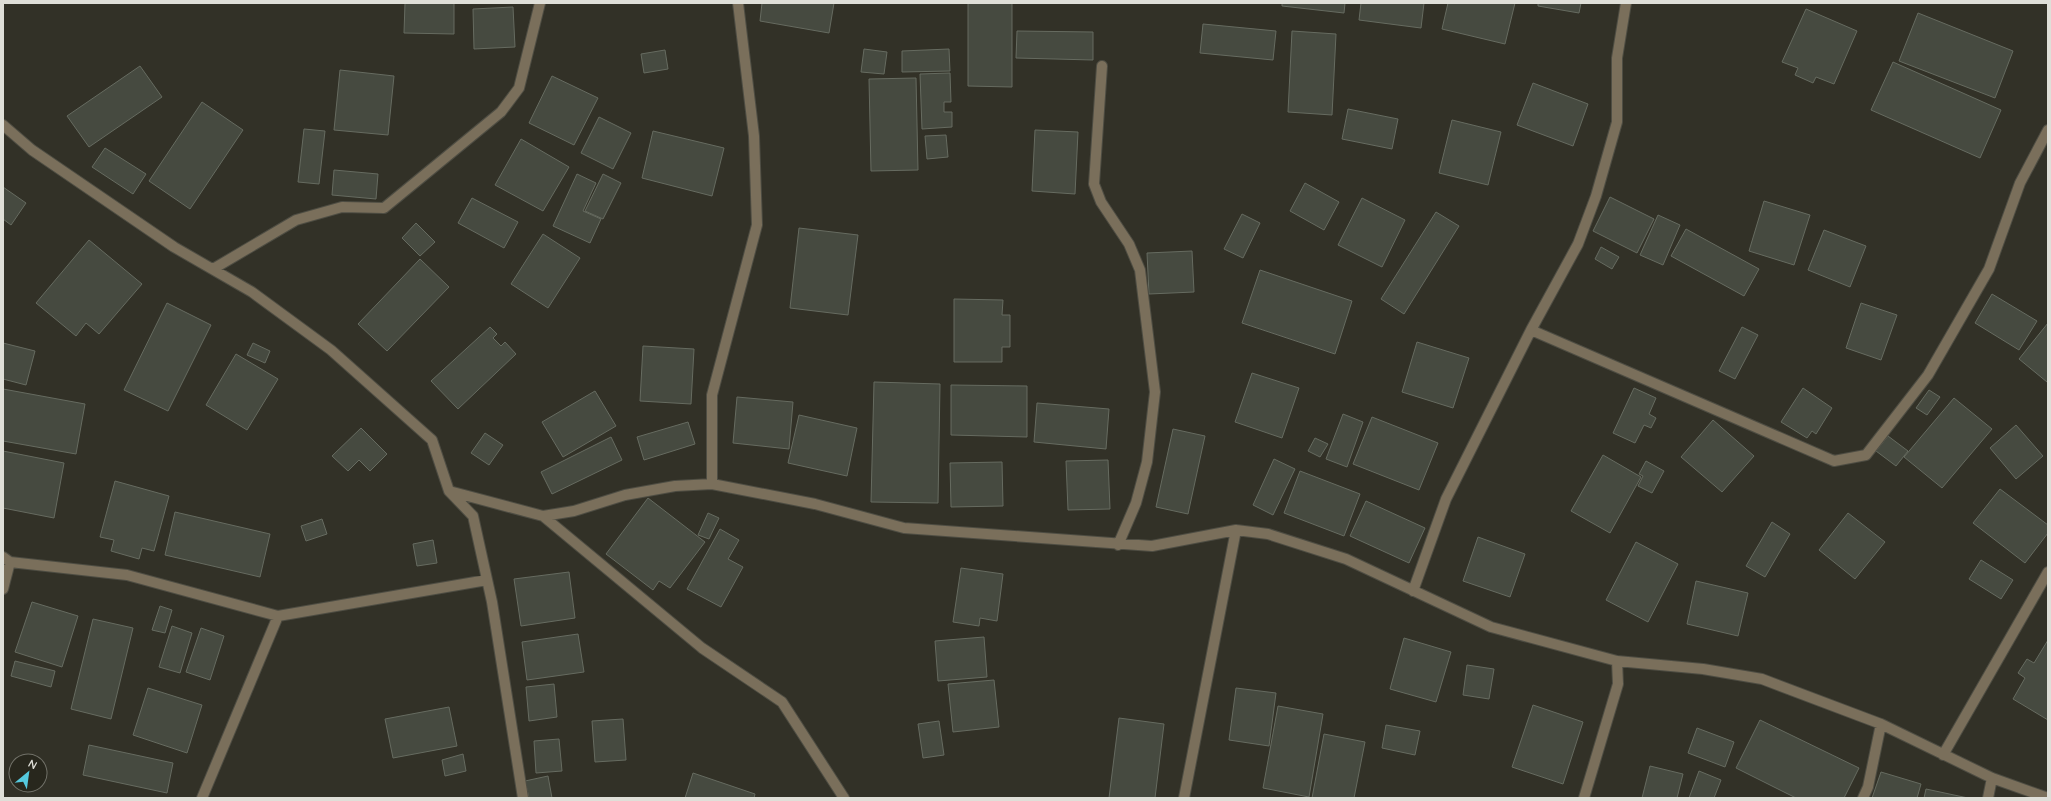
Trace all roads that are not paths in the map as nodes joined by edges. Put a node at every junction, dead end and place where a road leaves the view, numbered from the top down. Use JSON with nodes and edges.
{"nodes":[{"id":1,"x":540,"y":3,"type":"edge"},
{"id":2,"x":738,"y":3,"type":"edge"},
{"id":3,"x":1626,"y":3,"type":"edge"},
{"id":4,"x":1102,"y":66,"type":"dead end"},
{"id":5,"x":3,"y":125,"type":"edge"},
{"id":6,"x":2048,"y":130,"type":"edge"},
{"id":7,"x":213,"y":269,"type":"junction"},
{"id":8,"x":1531,"y":330,"type":"junction"},
{"id":9,"x":712,"y":484,"type":"junction"},
{"id":10,"x":449,"y":491,"type":"junction"},
{"id":11,"x":543,"y":516,"type":"junction"},
{"id":12,"x":1236,"y":530,"type":"junction"},
{"id":13,"x":1118,"y":545,"type":"junction"},
{"id":14,"x":6,"y":560,"type":"edge"},
{"id":15,"x":2048,"y":572,"type":"edge"},
{"id":16,"x":487,"y":580,"type":"junction"},
{"id":17,"x":3,"y":589,"type":"edge"},
{"id":18,"x":1413,"y":590,"type":"junction"},
{"id":19,"x":278,"y":616,"type":"junction"},
{"id":20,"x":1617,"y":661,"type":"junction"},
{"id":21,"x":1882,"y":724,"type":"junction"},
{"id":22,"x":1944,"y":755,"type":"junction"},
{"id":23,"x":1992,"y":778,"type":"junction"},
{"id":24,"x":202,"y":798,"type":"edge"},
{"id":25,"x":523,"y":798,"type":"edge"},
{"id":26,"x":844,"y":798,"type":"edge"},
{"id":27,"x":1184,"y":798,"type":"edge"},
{"id":28,"x":1584,"y":798,"type":"edge"},
{"id":29,"x":1863,"y":798,"type":"edge"},
{"id":30,"x":1988,"y":798,"type":"edge"},
{"id":31,"x":2048,"y":798,"type":"edge"}],
"edges":[{"from":1,"to":7,"type":"street"},
{"from":2,"to":9,"type":"street"},
{"from":3,"to":8,"type":"street"},
{"from":4,"to":13,"type":"street"},
{"from":5,"to":7,"type":"street"},
{"from":6,"to":8,"type":"street"},
{"from":7,"to":10,"type":"street"},
{"from":8,"to":18,"type":"street"},
{"from":9,"to":11,"type":"street"},
{"from":9,"to":13,"type":"street"},
{"from":10,"to":11,"type":"street"},
{"from":10,"to":16,"type":"street"},
{"from":11,"to":26,"type":"street"},
{"from":12,"to":13,"type":"street"},
{"from":12,"to":18,"type":"street"},
{"from":12,"to":27,"type":"street"},
{"from":14,"to":17,"type":"street"},
{"from":14,"to":19,"type":"street"},
{"from":15,"to":22,"type":"street"},
{"from":16,"to":19,"type":"street"},
{"from":16,"to":25,"type":"street"},
{"from":18,"to":20,"type":"street"},
{"from":19,"to":24,"type":"street"},
{"from":20,"to":21,"type":"street"},
{"from":20,"to":28,"type":"street"},
{"from":21,"to":22,"type":"street"},
{"from":21,"to":29,"type":"street"},
{"from":22,"to":23,"type":"street"},
{"from":23,"to":30,"type":"street"},
{"from":23,"to":31,"type":"street"}]}
